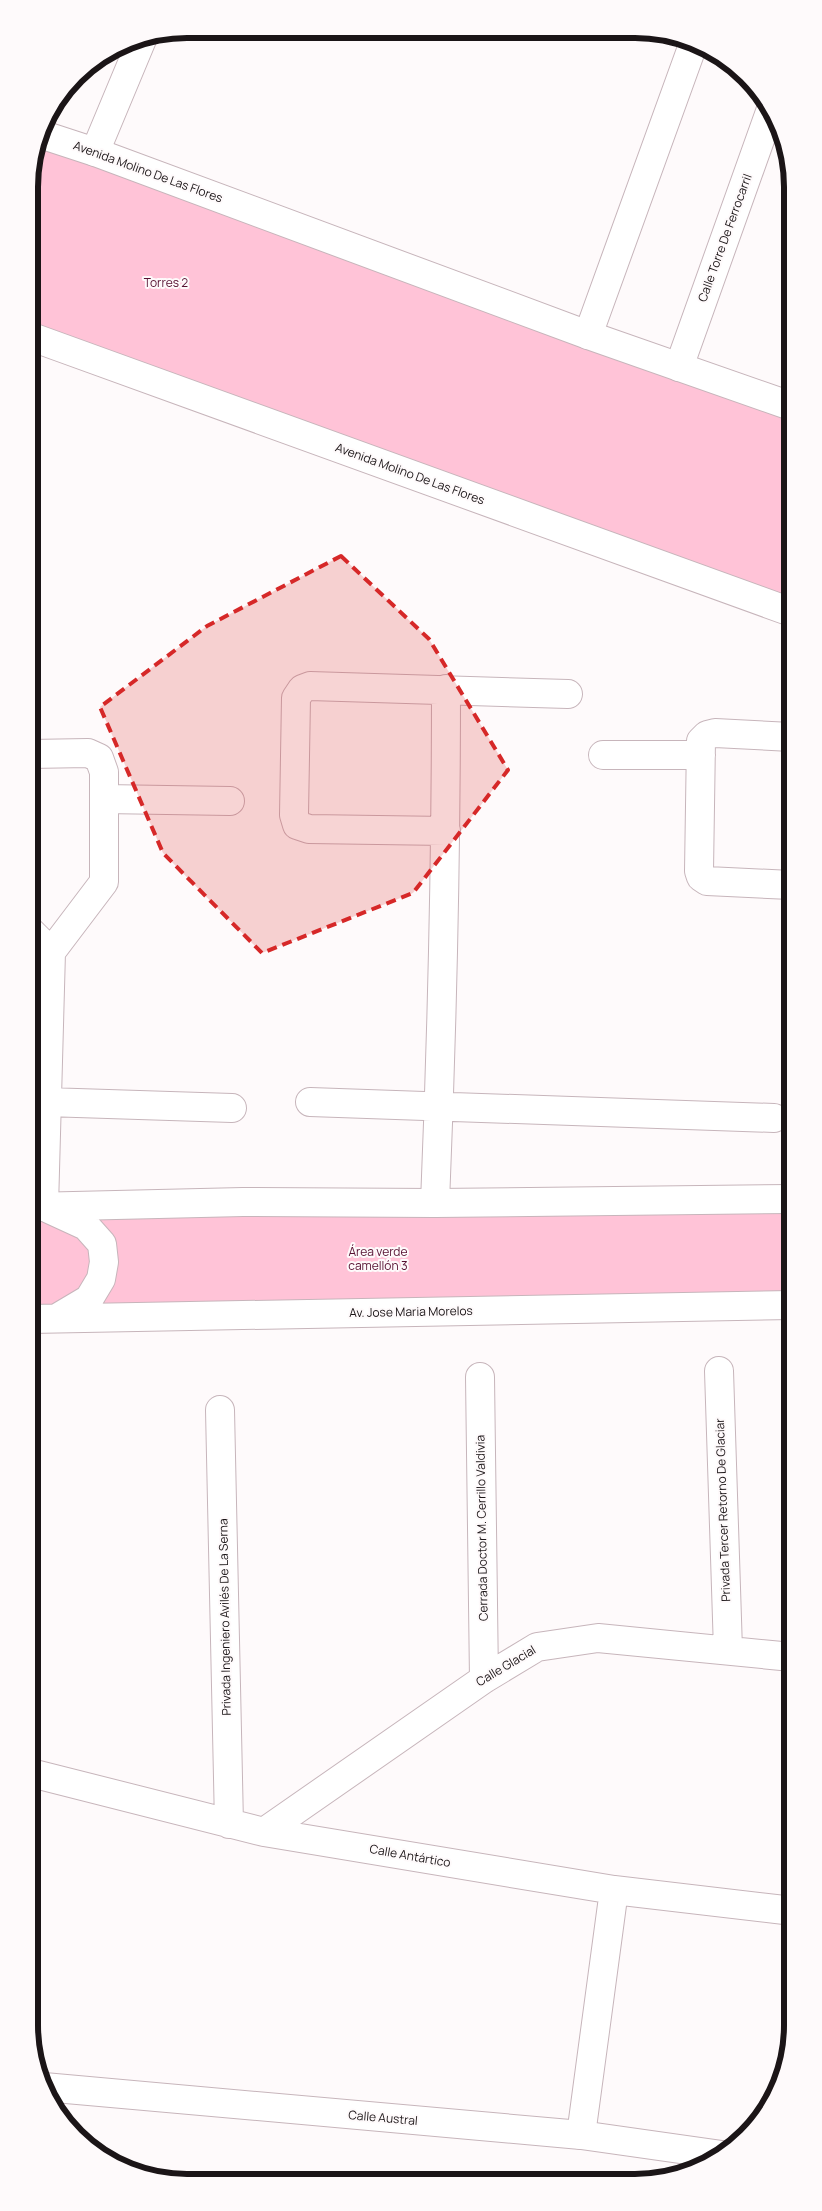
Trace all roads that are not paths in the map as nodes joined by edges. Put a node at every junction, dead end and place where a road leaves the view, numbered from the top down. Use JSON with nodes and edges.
{"nodes":[{"id":1,"x":140,"y":45,"type":"edge"},
{"id":2,"x":692,"y":49,"type":"edge"},
{"id":3,"x":768,"y":120,"type":"edge"},
{"id":4,"x":46,"y":138,"type":"edge"},
{"id":5,"x":95,"y":152,"type":"junction"},
{"id":6,"x":588,"y":335,"type":"junction"},
{"id":7,"x":38,"y":339,"type":"edge"},
{"id":8,"x":679,"y":367,"type":"junction"},
{"id":9,"x":784,"y":404,"type":"edge"},
{"id":10,"x":784,"y":607,"type":"edge"},
{"id":11,"x":446,"y":690,"type":"junction"},
{"id":12,"x":568,"y":694,"type":"dead end"},
{"id":13,"x":784,"y":738,"type":"edge"},
{"id":14,"x":38,"y":754,"type":"edge"},
{"id":15,"x":701,"y":754,"type":"junction"},
{"id":16,"x":603,"y":755,"type":"dead end"},
{"id":17,"x":104,"y":799,"type":"junction"},
{"id":18,"x":230,"y":801,"type":"dead end"},
{"id":19,"x":446,"y":831,"type":"junction"},
{"id":20,"x":784,"y":885,"type":"edge"},
{"id":21,"x":38,"y":938,"type":"edge"},
{"id":22,"x":51,"y":952,"type":"junction"},
{"id":23,"x":39,"y":1071,"type":"edge"},
{"id":24,"x":310,"y":1102,"type":"dead end"},
{"id":25,"x":38,"y":1104,"type":"edge"},
{"id":26,"x":439,"y":1106,"type":"junction"},
{"id":27,"x":232,"y":1108,"type":"dead end"},
{"id":28,"x":774,"y":1118,"type":"dead end"},
{"id":29,"x":784,"y":1199,"type":"edge"},
{"id":30,"x":435,"y":1203,"type":"junction"},
{"id":31,"x":38,"y":1207,"type":"edge"},
{"id":32,"x":38,"y":1207,"type":"edge"},
{"id":33,"x":784,"y":1305,"type":"edge"},
{"id":34,"x":43,"y":1319,"type":"edge"},
{"id":35,"x":719,"y":1370,"type":"dead end"},
{"id":36,"x":480,"y":1377,"type":"dead end"},
{"id":37,"x":220,"y":1410,"type":"dead end"},
{"id":38,"x":728,"y":1650,"type":"junction"},
{"id":39,"x":784,"y":1656,"type":"edge"},
{"id":40,"x":484,"y":1679,"type":"junction"},
{"id":41,"x":38,"y":1775,"type":"edge"},
{"id":42,"x":229,"y":1824,"type":"junction"},
{"id":43,"x":264,"y":1832,"type":"junction"},
{"id":44,"x":614,"y":1890,"type":"junction"},
{"id":45,"x":784,"y":1910,"type":"edge"},
{"id":46,"x":52,"y":2088,"type":"edge"},
{"id":47,"x":581,"y":2135,"type":"junction"},
{"id":48,"x":710,"y":2153,"type":"edge"}],
"edges":[{"from":1,"to":5,"type":"street"},
{"from":2,"to":6,"type":"street"},
{"from":3,"to":8,"type":"street","name":"Calle Torre De Ferrocarril"},
{"from":4,"to":5,"type":"street","name":"Avenida Molino De Las Flores"},
{"from":5,"to":6,"type":"street","name":"Avenida Molino De Las Flores"},
{"from":6,"to":8,"type":"street","name":"Avenida Molino De Las Flores"},
{"from":7,"to":10,"type":"street","name":"Avenida Molino De Las Flores"},
{"from":8,"to":9,"type":"street","name":"Avenida Molino De Las Flores"},
{"from":11,"to":12,"type":"street"},
{"from":11,"to":19,"type":"street"},
{"from":11,"to":19,"type":"street"},
{"from":13,"to":15,"type":"street"},
{"from":14,"to":17,"type":"street"},
{"from":15,"to":16,"type":"street"},
{"from":15,"to":20,"type":"street"},
{"from":17,"to":18,"type":"street"},
{"from":17,"to":22,"type":"street"},
{"from":19,"to":26,"type":"street"},
{"from":21,"to":22,"type":"street"},
{"from":22,"to":23,"type":"street"},
{"from":23,"to":25,"type":"street"},
{"from":24,"to":26,"type":"street"},
{"from":25,"to":27,"type":"street"},
{"from":26,"to":28,"type":"street"},
{"from":26,"to":30,"type":"street"},
{"from":29,"to":30,"type":"street"},
{"from":30,"to":31,"type":"street"},
{"from":32,"to":34,"type":"street"},
{"from":33,"to":34,"type":"street","name":"Av. Jose Maria Morelos"},
{"from":35,"to":38,"type":"street","name":"Privada Tercer Retorno De Glaciar"},
{"from":36,"to":40,"type":"street","name":"Cerrada Doctor M. Cerrillo Valdivia"},
{"from":37,"to":42,"type":"street","name":"Privada Ingeniero Avilés De La Serna"},
{"from":38,"to":39,"type":"street","name":"Calle Glacial"},
{"from":38,"to":40,"type":"street","name":"Calle Glacial"},
{"from":40,"to":43,"type":"street","name":"Calle Glacial"},
{"from":41,"to":42,"type":"street","name":"Calle Antártico"},
{"from":42,"to":43,"type":"street","name":"Calle Antártico"},
{"from":43,"to":44,"type":"street","name":"Calle Antártico"},
{"from":44,"to":45,"type":"street","name":"Calle Antártico"},
{"from":44,"to":47,"type":"street"},
{"from":46,"to":47,"type":"street","name":"Calle Austral"},
{"from":47,"to":48,"type":"street","name":"Calle Austral"}]}
